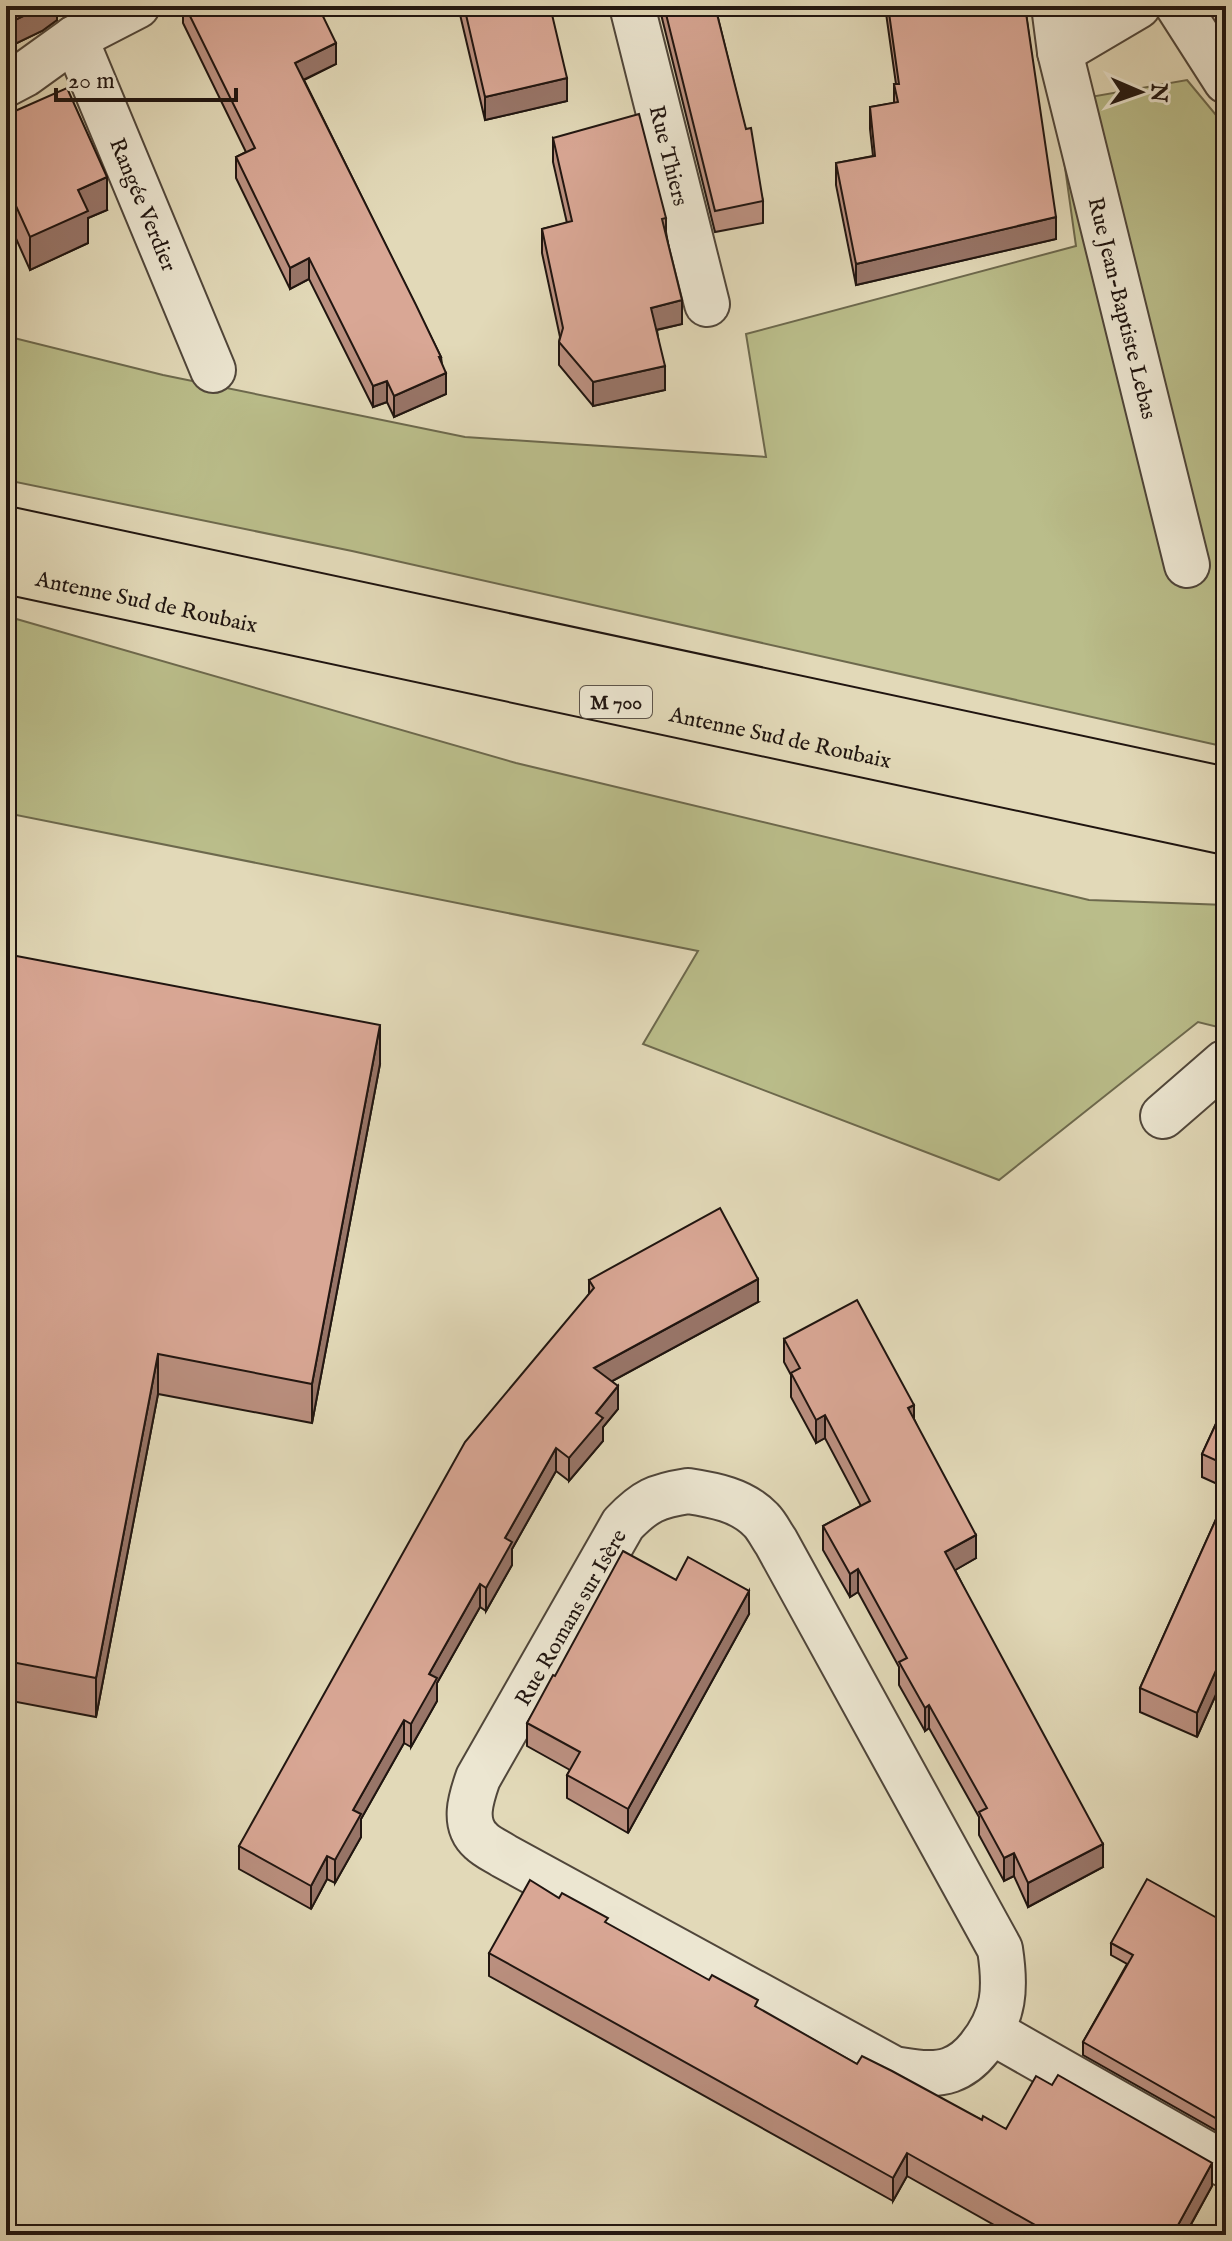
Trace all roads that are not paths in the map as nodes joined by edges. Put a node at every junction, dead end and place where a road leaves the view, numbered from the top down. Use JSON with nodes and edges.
{"nodes":[{"id":1,"x":137,"y":6,"type":"edge"},
{"id":2,"x":632,"y":6,"type":"edge"},
{"id":3,"x":1054,"y":6,"type":"edge"},
{"id":4,"x":1138,"y":6,"type":"edge"},
{"id":5,"x":1178,"y":6,"type":"edge"},
{"id":6,"x":75,"y":38,"type":"junction"},
{"id":7,"x":1060,"y":52,"type":"junction"},
{"id":8,"x":1226,"y":81,"type":"edge"},
{"id":9,"x":6,"y":84,"type":"edge"},
{"id":10,"x":707,"y":304,"type":"dead end"},
{"id":11,"x":213,"y":370,"type":"dead end"},
{"id":12,"x":6,"y":529,"type":"edge"},
{"id":13,"x":1187,"y":565,"type":"dead end"},
{"id":14,"x":6,"y":571,"type":"edge"},
{"id":15,"x":1226,"y":790,"type":"edge"},
{"id":16,"x":1226,"y":832,"type":"edge"},
{"id":17,"x":1226,"y":1063,"type":"edge"},
{"id":18,"x":1163,"y":1116,"type":"dead end"},
{"id":19,"x":992,"y":2032,"type":"junction"},
{"id":20,"x":1226,"y":2165,"type":"edge"}],
"edges":[{"from":1,"to":6,"type":"street"},
{"from":2,"to":10,"type":"street","name":"Rue Thiers"},
{"from":3,"to":7,"type":"street","name":"Rue Jean-Baptiste Lebas"},
{"from":4,"to":7,"type":"street"},
{"from":5,"to":8,"type":"street"},
{"from":6,"to":9,"type":"street"},
{"from":6,"to":11,"type":"street","name":"Rangée Verdier"},
{"from":7,"to":13,"type":"street","name":"Rue Jean-Baptiste Lebas"},
{"from":12,"to":15,"type":"highway","name":"Antenne Sud de Roubaix","number":"M 700"},
{"from":14,"to":16,"type":"highway","name":"Antenne Sud de Roubaix","number":"M 700"},
{"from":17,"to":18,"type":"street"},
{"from":19,"to":19,"type":"street","name":"Rue Romans sur Isère"},
{"from":19,"to":20,"type":"street"}]}
